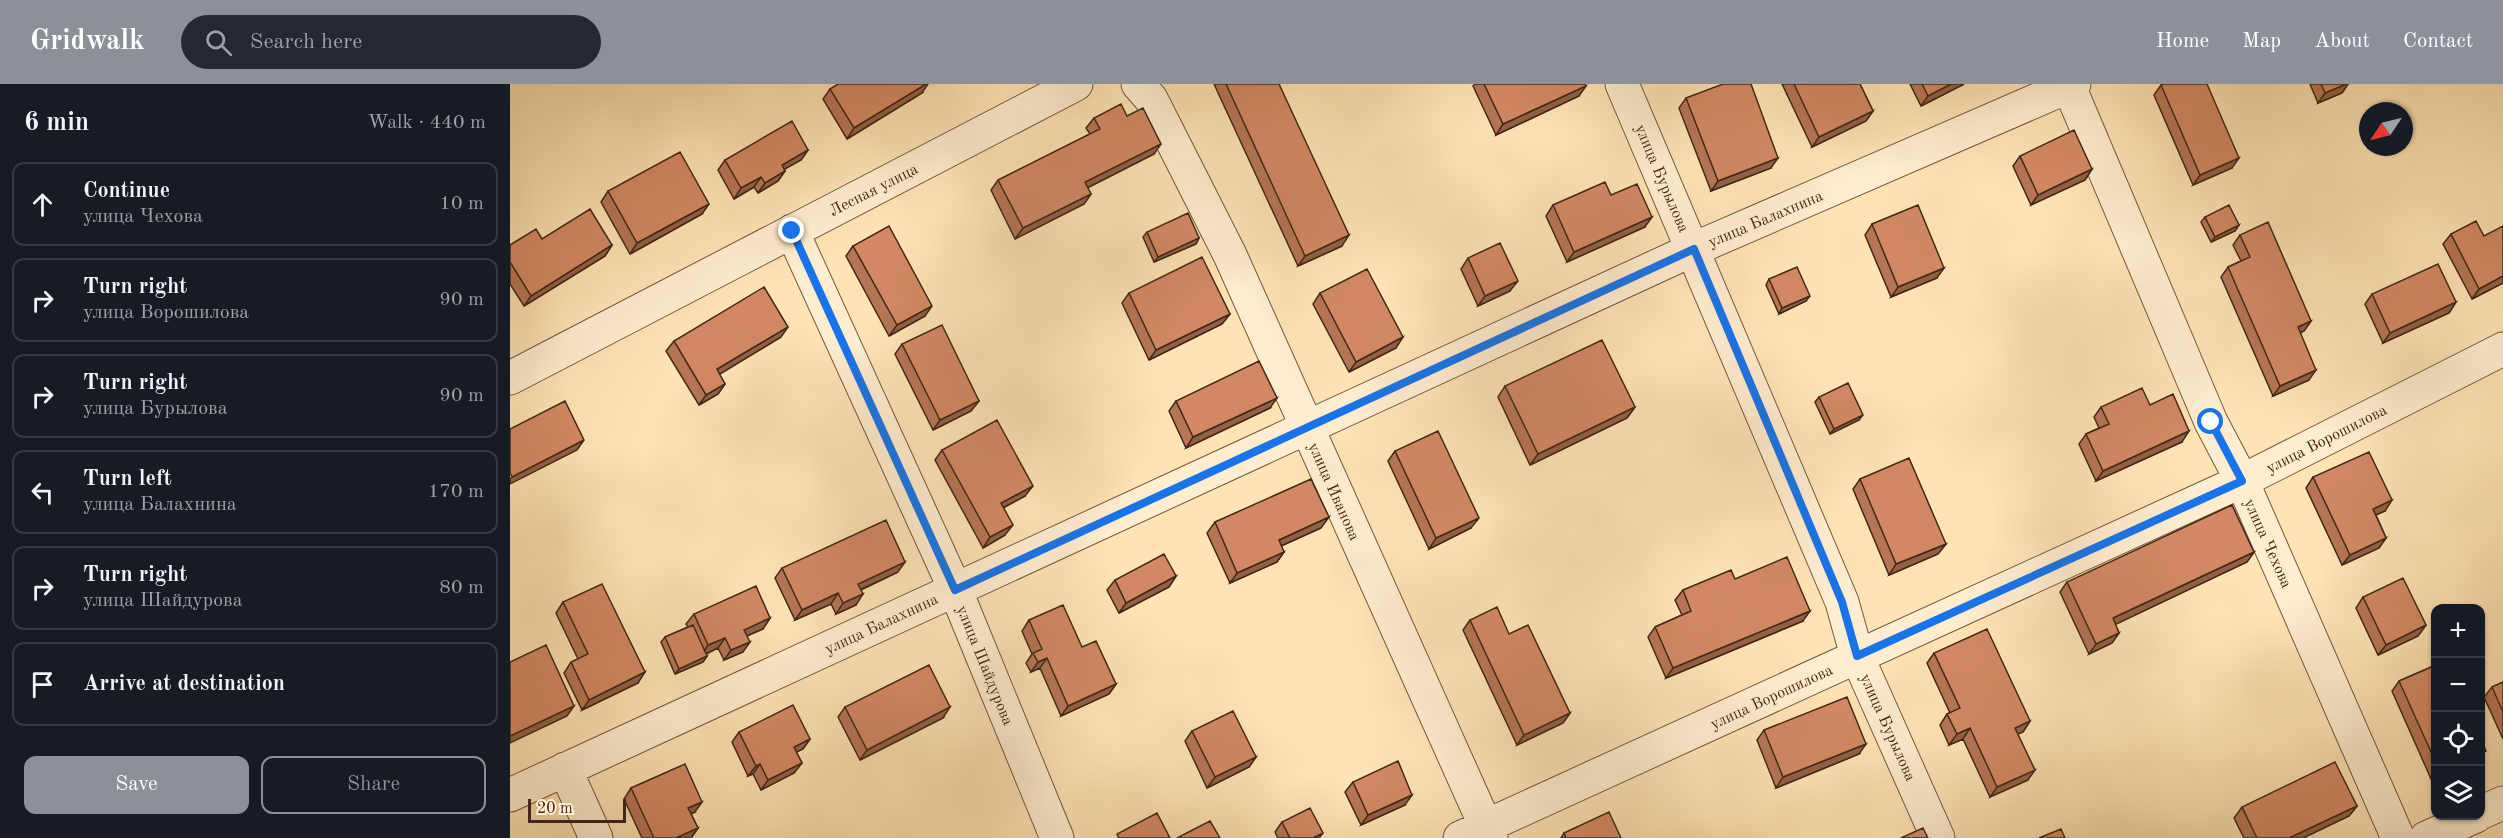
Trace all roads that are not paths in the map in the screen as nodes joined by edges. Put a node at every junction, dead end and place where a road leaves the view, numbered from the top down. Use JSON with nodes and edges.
{"nodes":[{"id":1,"x":1076,"y":84,"type":"edge"},
{"id":2,"x":1138,"y":84,"type":"edge"},
{"id":3,"x":1622,"y":84,"type":"edge"},
{"id":4,"x":2070,"y":85,"type":"edge"},
{"id":5,"x":792,"y":231,"type":"junction"},
{"id":6,"x":1694,"y":249,"type":"junction"},
{"id":7,"x":2503,"y":349,"type":"edge"},
{"id":8,"x":510,"y":378,"type":"edge"},
{"id":9,"x":1306,"y":427,"type":"junction"},
{"id":10,"x":2242,"y":481,"type":"junction"},
{"id":11,"x":955,"y":590,"type":"junction"},
{"id":12,"x":1857,"y":656,"type":"junction"},
{"id":13,"x":565,"y":770,"type":"junction"},
{"id":14,"x":510,"y":795,"type":"edge"},
{"id":15,"x":2503,"y":803,"type":"edge"},
{"id":16,"x":2485,"y":811,"type":"edge"},
{"id":17,"x":2467,"y":820,"type":"edge"},
{"id":18,"x":1479,"y":834,"type":"edge"},
{"id":19,"x":596,"y":838,"type":"edge"},
{"id":20,"x":1057,"y":838,"type":"edge"},
{"id":21,"x":1938,"y":838,"type":"edge"},
{"id":22,"x":2398,"y":838,"type":"edge"},
{"id":23,"x":2426,"y":838,"type":"edge"}],
"edges":[{"from":1,"to":5,"type":"street","name":"Лесная улица"},
{"from":2,"to":9,"type":"street","name":"улица Иванова"},
{"from":3,"to":6,"type":"street","name":"улица Бурылова"},
{"from":4,"to":6,"type":"street","name":"улица Балахнина"},
{"from":4,"to":10,"type":"street","name":"улица Чехова"},
{"from":5,"to":8,"type":"street","name":"Лесная улица"},
{"from":5,"to":11,"type":"street","name":"улица Шайдурова"},
{"from":6,"to":9,"type":"street","name":"улица Балахнина"},
{"from":6,"to":12,"type":"street","name":"улица Бурылова"},
{"from":7,"to":10,"type":"street","name":"улица Ворошилова"},
{"from":9,"to":11,"type":"street","name":"улица Балахнина"},
{"from":9,"to":18,"type":"street","name":"улица Иванова"},
{"from":10,"to":12,"type":"street","name":"улица Ворошилова"},
{"from":10,"to":22,"type":"street","name":"улица Чехова"},
{"from":11,"to":13,"type":"street","name":"улица Балахнина"},
{"from":11,"to":20,"type":"street","name":"улица Шайдурова"},
{"from":12,"to":18,"type":"street","name":"улица Ворошилова"},
{"from":12,"to":21,"type":"street","name":"улица Бурылова"},
{"from":13,"to":14,"type":"street","name":"улица Балахнина"},
{"from":13,"to":19,"type":"street"},
{"from":15,"to":16,"type":"street"},
{"from":17,"to":23,"type":"street"}]}
